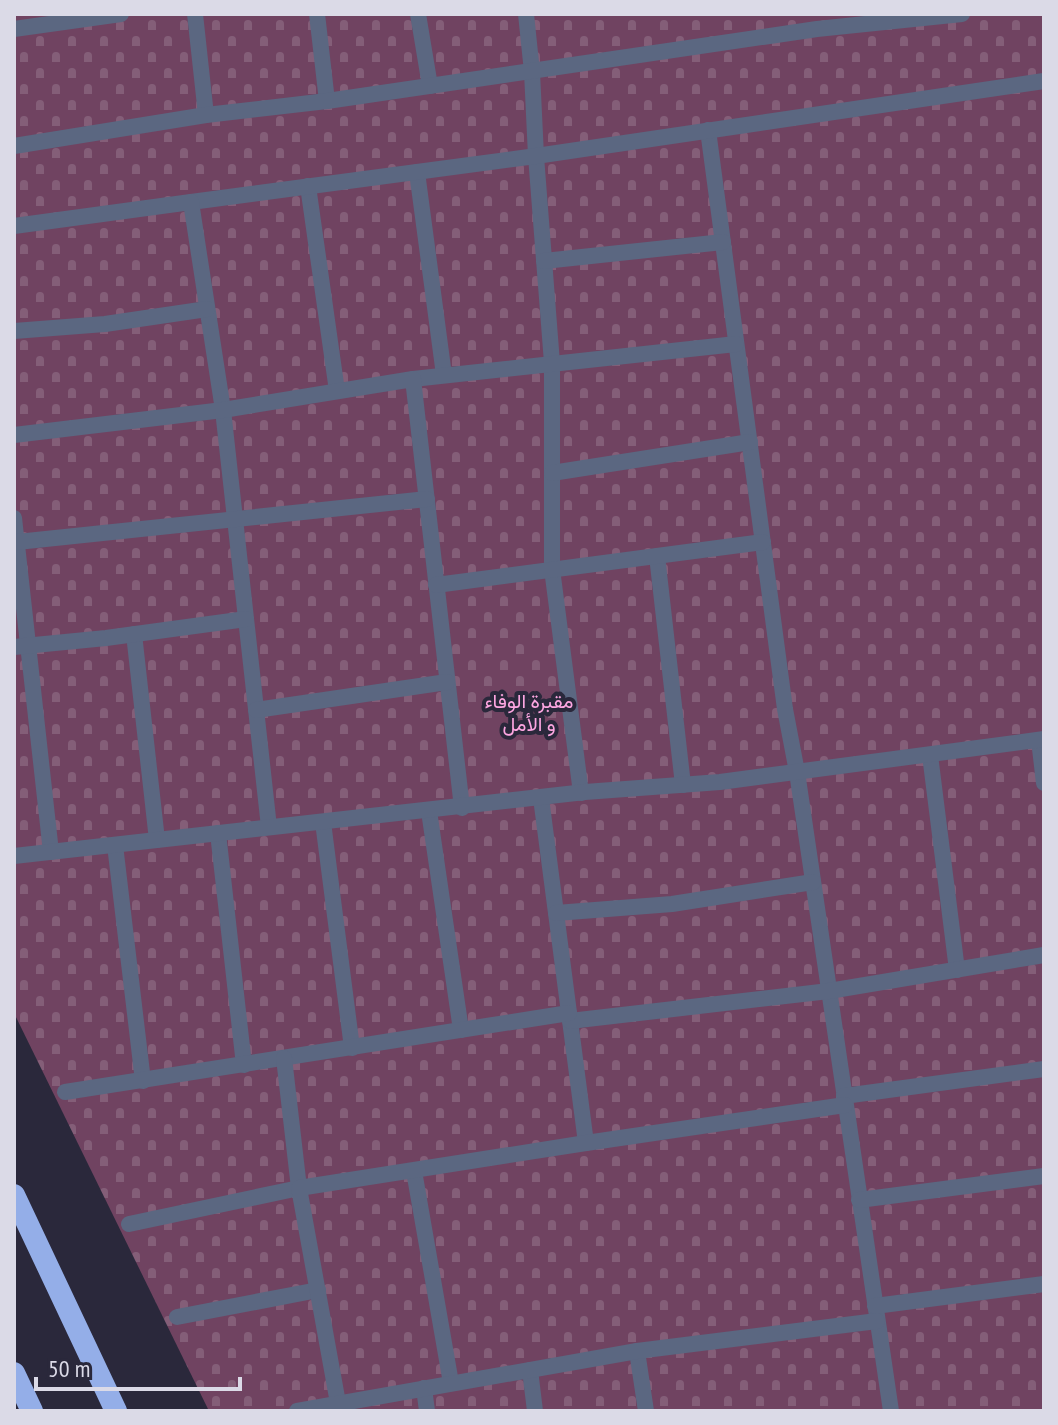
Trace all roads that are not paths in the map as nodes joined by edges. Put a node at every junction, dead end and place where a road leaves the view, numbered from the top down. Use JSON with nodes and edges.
{"nodes":[{"id":1,"x":121,"y":14,"type":"edge"},
{"id":2,"x":195,"y":14,"type":"edge"},
{"id":3,"x":317,"y":14,"type":"edge"},
{"id":4,"x":418,"y":14,"type":"edge"},
{"id":5,"x":526,"y":14,"type":"edge"},
{"id":6,"x":962,"y":14,"type":"edge"},
{"id":7,"x":932,"y":16,"type":"edge"},
{"id":8,"x":816,"y":22,"type":"edge"},
{"id":9,"x":14,"y":29,"type":"edge"},
{"id":10,"x":532,"y":72,"type":"junction"},
{"id":11,"x":1044,"y":81,"type":"edge"},
{"id":12,"x":430,"y":86,"type":"junction"},
{"id":13,"x":327,"y":101,"type":"junction"},
{"id":14,"x":206,"y":115,"type":"junction"},
{"id":15,"x":708,"y":130,"type":"junction"},
{"id":16,"x":14,"y":146,"type":"edge"},
{"id":17,"x":536,"y":156,"type":"junction"},
{"id":18,"x":417,"y":172,"type":"junction"},
{"id":19,"x":308,"y":186,"type":"junction"},
{"id":20,"x":191,"y":202,"type":"junction"},
{"id":21,"x":14,"y":226,"type":"edge"},
{"id":22,"x":723,"y":242,"type":"junction"},
{"id":23,"x":544,"y":261,"type":"junction"},
{"id":24,"x":207,"y":309,"type":"junction"},
{"id":25,"x":14,"y":331,"type":"edge"},
{"id":26,"x":736,"y":344,"type":"junction"},
{"id":27,"x":552,"y":363,"type":"junction"},
{"id":28,"x":444,"y":375,"type":"junction"},
{"id":29,"x":413,"y":379,"type":"junction"},
{"id":30,"x":337,"y":391,"type":"junction"},
{"id":31,"x":223,"y":410,"type":"junction"},
{"id":32,"x":14,"y":435,"type":"edge"},
{"id":33,"x":750,"y":442,"type":"junction"},
{"id":34,"x":552,"y":473,"type":"junction"},
{"id":35,"x":427,"y":499,"type":"junction"},
{"id":36,"x":14,"y":518,"type":"edge"},
{"id":37,"x":235,"y":520,"type":"junction"},
{"id":38,"x":17,"y":542,"type":"junction"},
{"id":39,"x":763,"y":542,"type":"junction"},
{"id":40,"x":657,"y":556,"type":"junction"},
{"id":41,"x":552,"y":569,"type":"junction"},
{"id":42,"x":436,"y":585,"type":"junction"},
{"id":43,"x":246,"y":619,"type":"junction"},
{"id":44,"x":134,"y":634,"type":"junction"},
{"id":45,"x":21,"y":647,"type":"edge"},
{"id":46,"x":447,"y":682,"type":"junction"},
{"id":47,"x":256,"y":710,"type":"junction"},
{"id":48,"x":1042,"y":740,"type":"edge"},
{"id":49,"x":930,"y":755,"type":"junction"},
{"id":50,"x":797,"y":772,"type":"junction"},
{"id":51,"x":1044,"y":783,"type":"edge"},
{"id":52,"x":683,"y":785,"type":"junction"},
{"id":53,"x":581,"y":793,"type":"junction"},
{"id":54,"x":541,"y":798,"type":"junction"},
{"id":55,"x":462,"y":808,"type":"junction"},
{"id":56,"x":429,"y":811,"type":"junction"},
{"id":57,"x":323,"y":822,"type":"junction"},
{"id":58,"x":269,"y":827,"type":"junction"},
{"id":59,"x":218,"y":833,"type":"junction"},
{"id":60,"x":157,"y":840,"type":"junction"},
{"id":61,"x":115,"y":845,"type":"junction"},
{"id":62,"x":51,"y":852,"type":"junction"},
{"id":63,"x":14,"y":856,"type":"edge"},
{"id":64,"x":813,"y":882,"type":"junction"},
{"id":65,"x":556,"y":913,"type":"junction"},
{"id":66,"x":1044,"y":955,"type":"edge"},
{"id":67,"x":957,"y":970,"type":"junction"},
{"id":68,"x":829,"y":991,"type":"junction"},
{"id":69,"x":569,"y":1017,"type":"junction"},
{"id":70,"x":461,"y":1030,"type":"junction"},
{"id":71,"x":352,"y":1048,"type":"junction"},
{"id":72,"x":284,"y":1058,"type":"junction"},
{"id":73,"x":244,"y":1065,"type":"junction"},
{"id":74,"x":1044,"y":1069,"type":"edge"},
{"id":75,"x":143,"y":1081,"type":"junction"},
{"id":76,"x":65,"y":1092,"type":"dead end"},
{"id":77,"x":844,"y":1101,"type":"junction"},
{"id":78,"x":586,"y":1143,"type":"junction"},
{"id":79,"x":414,"y":1171,"type":"junction"},
{"id":80,"x":1044,"y":1176,"type":"edge"},
{"id":81,"x":299,"y":1188,"type":"junction"},
{"id":82,"x":14,"y":1195,"type":"edge"},
{"id":83,"x":859,"y":1200,"type":"junction"},
{"id":84,"x":129,"y":1224,"type":"dead end"},
{"id":85,"x":1044,"y":1284,"type":"edge"},
{"id":86,"x":318,"y":1290,"type":"junction"},
{"id":87,"x":876,"y":1313,"type":"junction"},
{"id":88,"x":177,"y":1317,"type":"dead end"},
{"id":89,"x":637,"y":1351,"type":"junction"},
{"id":90,"x":530,"y":1370,"type":"junction"},
{"id":91,"x":14,"y":1373,"type":"edge"},
{"id":92,"x":451,"y":1383,"type":"junction"},
{"id":93,"x":424,"y":1388,"type":"junction"},
{"id":94,"x":338,"y":1403,"type":"junction"},
{"id":95,"x":316,"y":1409,"type":"edge"},
{"id":96,"x":32,"y":1411,"type":"edge"},
{"id":97,"x":116,"y":1411,"type":"edge"},
{"id":98,"x":297,"y":1411,"type":"edge"},
{"id":99,"x":427,"y":1411,"type":"edge"},
{"id":100,"x":535,"y":1411,"type":"edge"},
{"id":101,"x":646,"y":1411,"type":"edge"},
{"id":102,"x":891,"y":1411,"type":"edge"}],
"edges":[{"from":1,"to":9,"type":"lane"},
{"from":2,"to":14,"type":"lane"},
{"from":3,"to":13,"type":"lane"},
{"from":4,"to":12,"type":"lane"},
{"from":5,"to":10,"type":"lane"},
{"from":6,"to":7,"type":"lane"},
{"from":7,"to":8,"type":"lane"},
{"from":8,"to":10,"type":"lane"},
{"from":10,"to":12,"type":"lane"},
{"from":10,"to":17,"type":"lane"},
{"from":11,"to":15,"type":"lane"},
{"from":12,"to":13,"type":"lane"},
{"from":13,"to":14,"type":"lane"},
{"from":14,"to":16,"type":"lane"},
{"from":15,"to":17,"type":"lane"},
{"from":15,"to":22,"type":"lane"},
{"from":17,"to":18,"type":"lane"},
{"from":17,"to":23,"type":"lane"},
{"from":18,"to":19,"type":"lane"},
{"from":18,"to":28,"type":"lane"},
{"from":19,"to":20,"type":"lane"},
{"from":19,"to":30,"type":"lane"},
{"from":20,"to":21,"type":"lane"},
{"from":20,"to":24,"type":"lane"},
{"from":22,"to":23,"type":"lane"},
{"from":22,"to":26,"type":"lane"},
{"from":23,"to":27,"type":"lane"},
{"from":24,"to":25,"type":"lane"},
{"from":24,"to":31,"type":"lane"},
{"from":26,"to":27,"type":"lane"},
{"from":26,"to":33,"type":"lane"},
{"from":27,"to":28,"type":"lane"},
{"from":27,"to":34,"type":"lane"},
{"from":28,"to":29,"type":"lane"},
{"from":29,"to":30,"type":"lane"},
{"from":29,"to":35,"type":"lane"},
{"from":30,"to":31,"type":"lane"},
{"from":31,"to":32,"type":"lane"},
{"from":31,"to":37,"type":"lane"},
{"from":33,"to":34,"type":"lane"},
{"from":33,"to":39,"type":"lane"},
{"from":34,"to":41,"type":"lane"},
{"from":35,"to":37,"type":"lane"},
{"from":35,"to":42,"type":"lane"},
{"from":36,"to":38,"type":"lane"},
{"from":37,"to":38,"type":"lane"},
{"from":37,"to":43,"type":"lane"},
{"from":38,"to":45,"type":"lane"},
{"from":39,"to":40,"type":"lane"},
{"from":39,"to":50,"type":"lane"},
{"from":40,"to":41,"type":"lane"},
{"from":40,"to":52,"type":"lane"},
{"from":41,"to":42,"type":"lane"},
{"from":41,"to":53,"type":"lane"},
{"from":42,"to":46,"type":"lane"},
{"from":43,"to":44,"type":"lane"},
{"from":43,"to":47,"type":"lane"},
{"from":44,"to":45,"type":"lane"},
{"from":44,"to":60,"type":"lane"},
{"from":45,"to":62,"type":"lane"},
{"from":46,"to":47,"type":"lane"},
{"from":46,"to":55,"type":"lane"},
{"from":47,"to":58,"type":"lane"},
{"from":48,"to":49,"type":"lane"},
{"from":48,"to":51,"type":"lane"},
{"from":49,"to":50,"type":"lane"},
{"from":49,"to":67,"type":"lane"},
{"from":50,"to":52,"type":"lane"},
{"from":50,"to":64,"type":"lane"},
{"from":52,"to":53,"type":"lane"},
{"from":53,"to":54,"type":"lane"},
{"from":54,"to":55,"type":"lane"},
{"from":54,"to":65,"type":"lane"},
{"from":55,"to":56,"type":"lane"},
{"from":56,"to":57,"type":"lane"},
{"from":56,"to":70,"type":"lane"},
{"from":57,"to":58,"type":"lane"},
{"from":57,"to":71,"type":"lane"},
{"from":58,"to":59,"type":"lane"},
{"from":59,"to":60,"type":"lane"},
{"from":59,"to":73,"type":"lane"},
{"from":60,"to":61,"type":"lane"},
{"from":61,"to":62,"type":"lane"},
{"from":61,"to":75,"type":"lane"},
{"from":62,"to":63,"type":"lane"},
{"from":64,"to":65,"type":"lane"},
{"from":64,"to":68,"type":"lane"},
{"from":65,"to":69,"type":"lane"},
{"from":66,"to":67,"type":"lane"},
{"from":67,"to":68,"type":"lane"},
{"from":68,"to":69,"type":"lane"},
{"from":68,"to":77,"type":"lane"},
{"from":69,"to":70,"type":"lane"},
{"from":69,"to":78,"type":"lane"},
{"from":70,"to":71,"type":"lane"},
{"from":71,"to":72,"type":"lane"},
{"from":72,"to":73,"type":"lane"},
{"from":72,"to":81,"type":"lane"},
{"from":73,"to":75,"type":"lane"},
{"from":74,"to":77,"type":"lane"},
{"from":75,"to":76,"type":"lane"},
{"from":77,"to":78,"type":"lane"},
{"from":77,"to":83,"type":"lane"},
{"from":78,"to":79,"type":"lane"},
{"from":79,"to":81,"type":"lane"},
{"from":79,"to":92,"type":"lane"},
{"from":80,"to":83,"type":"lane"},
{"from":81,"to":84,"type":"lane"},
{"from":81,"to":86,"type":"lane"},
{"from":82,"to":97,"type":"highway"},
{"from":83,"to":87,"type":"lane"},
{"from":85,"to":87,"type":"lane"},
{"from":86,"to":88,"type":"lane"},
{"from":86,"to":94,"type":"lane"},
{"from":87,"to":89,"type":"lane"},
{"from":87,"to":102,"type":"lane"},
{"from":89,"to":90,"type":"lane"},
{"from":89,"to":101,"type":"lane"},
{"from":90,"to":92,"type":"lane"},
{"from":90,"to":100,"type":"lane"},
{"from":91,"to":96,"type":"highway"},
{"from":92,"to":93,"type":"lane"},
{"from":93,"to":94,"type":"lane"},
{"from":93,"to":99,"type":"lane"},
{"from":94,"to":95,"type":"lane"},
{"from":95,"to":98,"type":"lane"}]}
